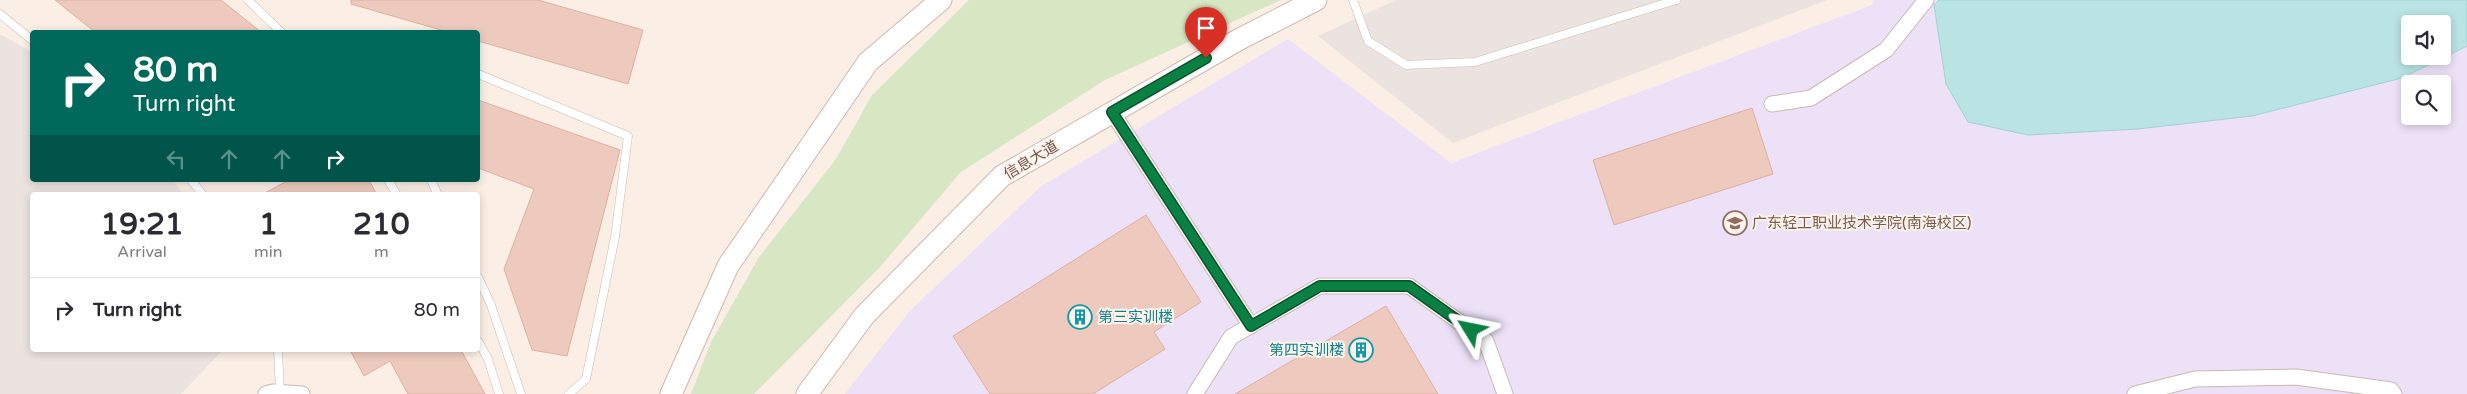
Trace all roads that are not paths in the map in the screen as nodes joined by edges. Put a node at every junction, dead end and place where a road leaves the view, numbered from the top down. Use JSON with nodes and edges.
{"nodes":[{"id":1,"x":248,"y":0,"type":"edge"},
{"id":2,"x":1316,"y":0,"type":"edge"},
{"id":3,"x":1353,"y":0,"type":"edge"},
{"id":4,"x":1676,"y":0,"type":"edge"},
{"id":5,"x":1926,"y":0,"type":"edge"},
{"id":6,"x":934,"y":2,"type":"edge"},
{"id":7,"x":0,"y":14,"type":"edge"},
{"id":8,"x":279,"y":30,"type":"edge"},
{"id":9,"x":30,"y":38,"type":"edge"},
{"id":10,"x":480,"y":75,"type":"edge"},
{"id":11,"x":1772,"y":104,"type":"dead end"},
{"id":12,"x":1112,"y":112,"type":"junction"},
{"id":13,"x":480,"y":281,"type":"edge"},
{"id":14,"x":1251,"y":326,"type":"junction"},
{"id":15,"x":480,"y":345,"type":"edge"},
{"id":16,"x":278,"y":352,"type":"edge"},
{"id":17,"x":273,"y":393,"type":"edge"},
{"id":18,"x":302,"y":394,"type":"edge"},
{"id":19,"x":499,"y":394,"type":"edge"},
{"id":20,"x":521,"y":394,"type":"edge"},
{"id":21,"x":569,"y":394,"type":"edge"},
{"id":22,"x":671,"y":394,"type":"edge"},
{"id":23,"x":806,"y":394,"type":"edge"},
{"id":24,"x":1195,"y":394,"type":"edge"},
{"id":25,"x":1505,"y":394,"type":"edge"},
{"id":26,"x":2135,"y":394,"type":"edge"},
{"id":27,"x":2394,"y":394,"type":"edge"}],
"edges":[{"from":1,"to":8,"type":"lane"},
{"from":2,"to":12,"type":"main road","name":"信息大道"},
{"from":3,"to":4,"type":"lane"},
{"from":5,"to":11,"type":"street"},
{"from":6,"to":22,"type":"main road"},
{"from":7,"to":9,"type":"lane"},
{"from":10,"to":21,"type":"lane"},
{"from":12,"to":14,"type":"street"},
{"from":12,"to":23,"type":"main road","name":"信息大道"},
{"from":13,"to":20,"type":"lane"},
{"from":14,"to":24,"type":"street"},
{"from":14,"to":25,"type":"street"},
{"from":15,"to":19,"type":"lane"},
{"from":16,"to":17,"type":"lane"},
{"from":17,"to":18,"type":"street"},
{"from":26,"to":27,"type":"street"}]}
